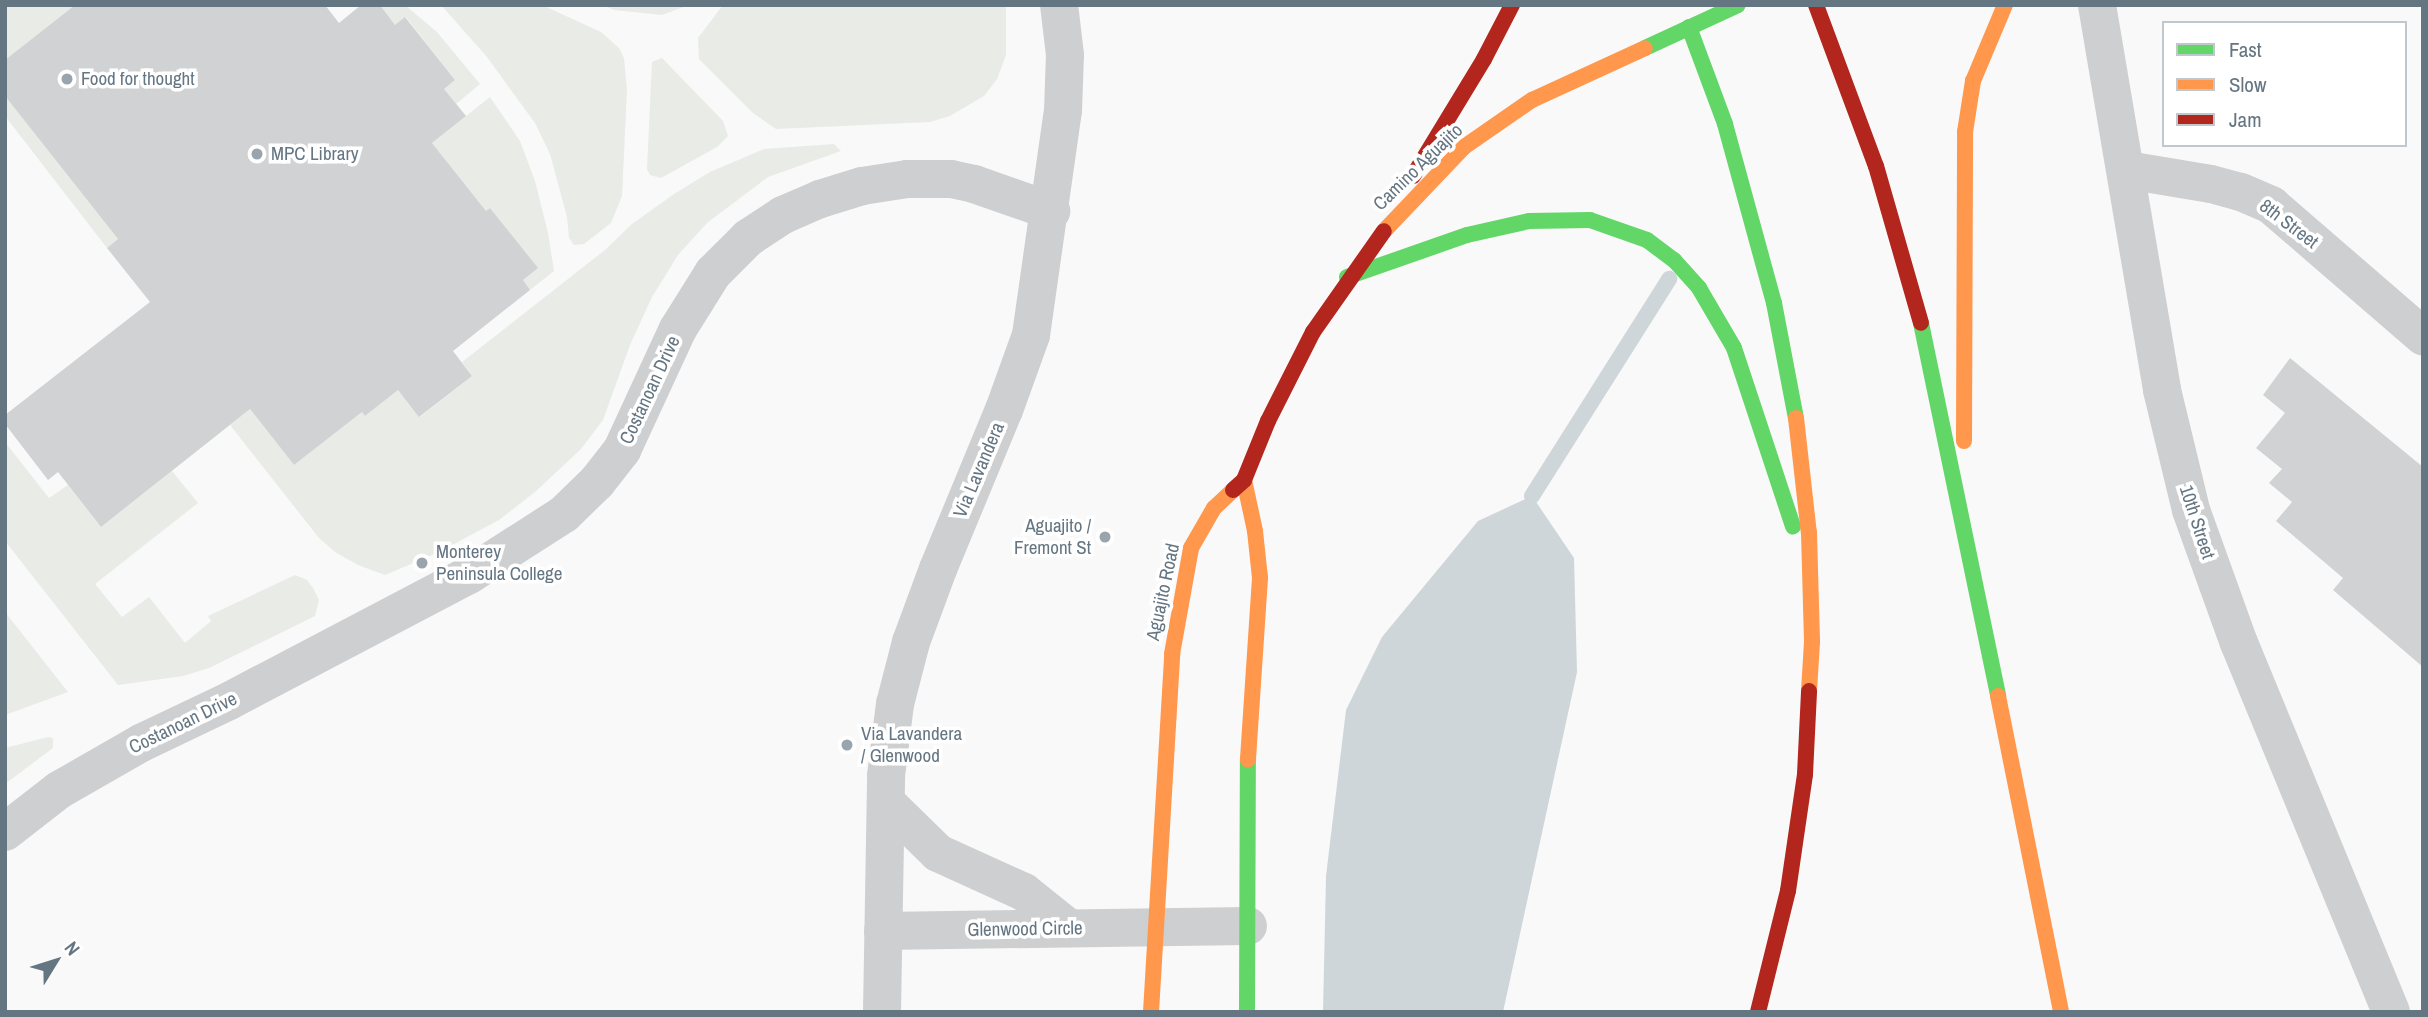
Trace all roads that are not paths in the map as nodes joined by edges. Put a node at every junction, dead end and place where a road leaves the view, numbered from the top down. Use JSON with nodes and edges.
{"nodes":[{"id":1,"x":1059,"y":5,"type":"edge"},
{"id":2,"x":1512,"y":5,"type":"edge"},
{"id":3,"x":1738,"y":5,"type":"edge"},
{"id":4,"x":1816,"y":5,"type":"edge"},
{"id":5,"x":2005,"y":5,"type":"edge"},
{"id":6,"x":2097,"y":5,"type":"edge"},
{"id":7,"x":1687,"y":21,"type":"junction"},
{"id":8,"x":2127,"y":170,"type":"junction"},
{"id":9,"x":1051,"y":211,"type":"junction"},
{"id":10,"x":1347,"y":277,"type":"junction"},
{"id":11,"x":2423,"y":336,"type":"edge"},
{"id":12,"x":1244,"y":480,"type":"junction"},
{"id":13,"x":1964,"y":524,"type":"junction"},
{"id":14,"x":1812,"y":588,"type":"junction"},
{"id":15,"x":886,"y":802,"type":"junction"},
{"id":16,"x":5,"y":832,"type":"edge"},
{"id":17,"x":1156,"y":926,"type":"junction"},
{"id":18,"x":1248,"y":926,"type":"junction"},
{"id":19,"x":1069,"y":928,"type":"junction"},
{"id":20,"x":883,"y":931,"type":"junction"},
{"id":21,"x":883,"y":1012,"type":"edge"},
{"id":22,"x":1152,"y":1012,"type":"edge"},
{"id":23,"x":1247,"y":1012,"type":"edge"},
{"id":24,"x":1758,"y":1012,"type":"edge"},
{"id":25,"x":2062,"y":1012,"type":"edge"},
{"id":26,"x":2391,"y":1012,"type":"edge"}],
"edges":[{"from":1,"to":9,"type":"street","name":"Via Lavandera"},
{"from":2,"to":10,"type":"main road"},
{"from":3,"to":7,"type":"main road","name":"Camino Aguajito"},
{"from":4,"to":13,"type":"main road"},
{"from":5,"to":13,"type":"main road"},
{"from":6,"to":8,"type":"street","name":"10th Street"},
{"from":7,"to":10,"type":"main road","name":"Camino Aguajito"},
{"from":7,"to":14,"type":"main road"},
{"from":8,"to":11,"type":"street","name":"8th Street"},
{"from":8,"to":26,"type":"street","name":"10th Street"},
{"from":9,"to":15,"type":"street","name":"Via Lavandera"},
{"from":9,"to":16,"type":"street","name":"Costanoan Drive"},
{"from":10,"to":12,"type":"main road","name":"Camino Aguajito"},
{"from":10,"to":14,"type":"main road"},
{"from":12,"to":17,"type":"main road","name":"Aguajito Road"},
{"from":12,"to":18,"type":"main road"},
{"from":13,"to":25,"type":"main road"},
{"from":14,"to":24,"type":"main road"},
{"from":15,"to":19,"type":"street"},
{"from":15,"to":20,"type":"street","name":"Via Lavandera"},
{"from":17,"to":18,"type":"street","name":"Glenwood Circle"},
{"from":17,"to":19,"type":"street","name":"Glenwood Circle"},
{"from":17,"to":22,"type":"main road","name":"Aguajito Road"},
{"from":18,"to":23,"type":"main road"},
{"from":19,"to":20,"type":"street","name":"Glenwood Circle"},
{"from":20,"to":21,"type":"street"}]}
